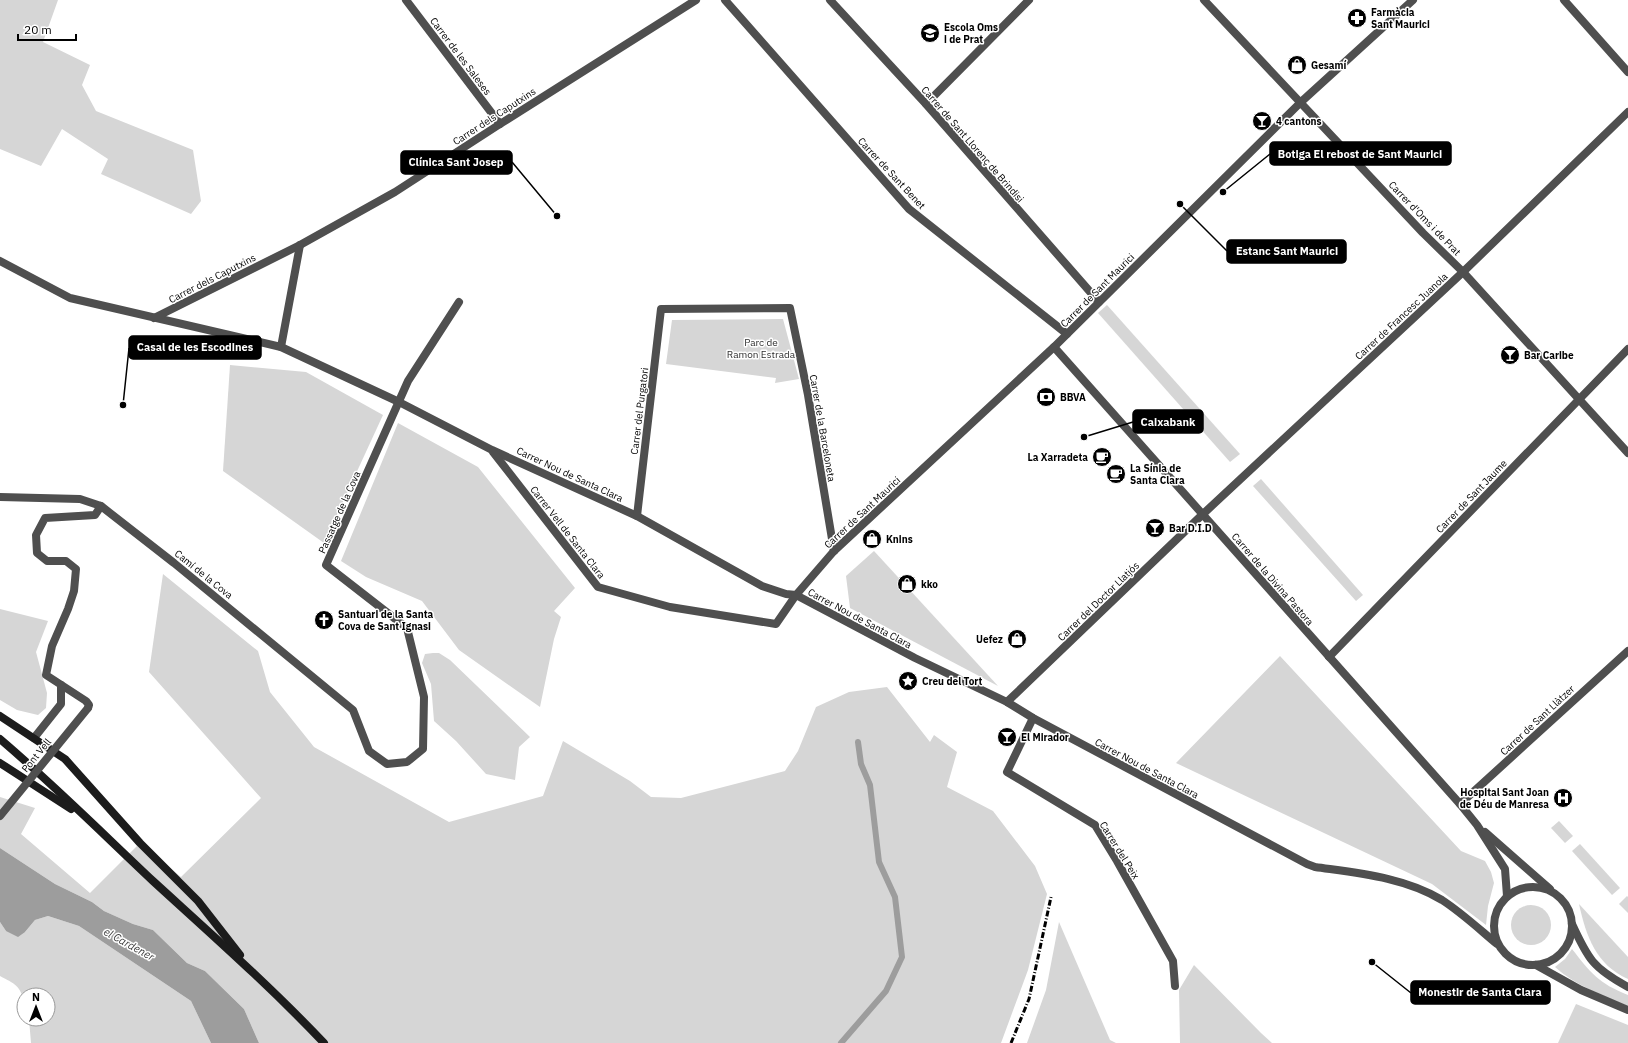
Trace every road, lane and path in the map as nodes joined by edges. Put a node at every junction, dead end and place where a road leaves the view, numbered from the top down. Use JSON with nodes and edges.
{"nodes":[{"id":1,"x":406,"y":0,"type":"edge"},
{"id":2,"x":696,"y":0,"type":"edge"},
{"id":3,"x":725,"y":0,"type":"edge"},
{"id":4,"x":830,"y":0,"type":"edge"},
{"id":5,"x":1030,"y":0,"type":"edge"},
{"id":6,"x":1204,"y":0,"type":"edge"},
{"id":7,"x":1413,"y":0,"type":"edge"},
{"id":8,"x":1564,"y":0,"type":"edge"},
{"id":9,"x":1628,"y":72,"type":"edge"},
{"id":10,"x":1301,"y":102,"type":"junction"},
{"id":11,"x":926,"y":104,"type":"junction"},
{"id":12,"x":1628,"y":112,"type":"edge"},
{"id":13,"x":500,"y":124,"type":"junction"},
{"id":14,"x":300,"y":245,"type":"junction"},
{"id":15,"x":0,"y":261,"type":"edge"},
{"id":16,"x":1463,"y":272,"type":"junction"},
{"id":17,"x":459,"y":302,"type":"dead end"},
{"id":18,"x":1099,"y":302,"type":"junction"},
{"id":19,"x":661,"y":309,"type":"joint"},
{"id":20,"x":154,"y":318,"type":"junction"},
{"id":21,"x":1067,"y":334,"type":"junction"},
{"id":22,"x":281,"y":347,"type":"junction"},
{"id":23,"x":1054,"y":348,"type":"junction"},
{"id":24,"x":1628,"y":349,"type":"edge"},
{"id":25,"x":1578,"y":400,"type":"junction"},
{"id":26,"x":399,"y":402,"type":"junction"},
{"id":27,"x":492,"y":450,"type":"junction"},
{"id":28,"x":1628,"y":453,"type":"edge"},
{"id":29,"x":0,"y":497,"type":"edge"},
{"id":30,"x":101,"y":506,"type":"junction"},
{"id":31,"x":1203,"y":514,"type":"junction"},
{"id":32,"x":637,"y":516,"type":"junction"},
{"id":33,"x":834,"y":551,"type":"junction"},
{"id":34,"x":796,"y":595,"type":"junction"},
{"id":35,"x":1628,"y":651,"type":"edge"},
{"id":36,"x":1329,"y":657,"type":"junction"},
{"id":37,"x":61,"y":685,"type":"junction"},
{"id":38,"x":1007,"y":702,"type":"junction"},
{"id":39,"x":0,"y":716,"type":"edge"},
{"id":40,"x":1032,"y":718,"type":"junction"},
{"id":41,"x":361,"y":732,"type":"joint"},
{"id":42,"x":34,"y":738,"type":"junction"},
{"id":43,"x":0,"y":739,"type":"edge"},
{"id":44,"x":0,"y":763,"type":"edge"},
{"id":45,"x":1460,"y":804,"type":"junction"},
{"id":46,"x":0,"y":816,"type":"edge"},
{"id":47,"x":87,"y":820,"type":"junction"},
{"id":48,"x":1477,"y":825,"type":"junction"},
{"id":49,"x":1556,"y":894,"type":"junction"},
{"id":50,"x":1507,"y":896,"type":"junction"},
{"id":51,"x":1572,"y":923,"type":"junction"},
{"id":52,"x":1497,"y":944,"type":"junction"},
{"id":53,"x":1536,"y":965,"type":"junction"},
{"id":54,"x":256,"y":974,"type":"junction"},
{"id":55,"x":1175,"y":986,"type":"dead end"},
{"id":56,"x":1628,"y":986,"type":"edge"},
{"id":57,"x":1628,"y":1010,"type":"edge"},
{"id":58,"x":324,"y":1043,"type":"edge"}],
"edges":[{"from":1,"to":13,"type":"street","name":"Carrer de les Saleses"},
{"from":2,"to":13,"type":"street","name":"Carrer dels Caputxins"},
{"from":3,"to":21,"type":"street","name":"Carrer de Sant Benet"},
{"from":4,"to":11,"type":"street","name":"Carrer de Sant Llorenç de Brindisi"},
{"from":5,"to":11,"type":"street"},
{"from":6,"to":10,"type":"street","name":"Carrer d'Oms i de Prat"},
{"from":7,"to":10,"type":"street","name":"Carrer de Sant Maurici"},
{"from":8,"to":9,"type":"street"},
{"from":10,"to":16,"type":"street","name":"Carrer d'Oms i de Prat"},
{"from":10,"to":18,"type":"street","name":"Carrer de Sant Maurici"},
{"from":11,"to":18,"type":"street","name":"Carrer de Sant Llorenç de Brindisi"},
{"from":12,"to":16,"type":"street","name":"Carrer de Francesc Juanola"},
{"from":13,"to":14,"type":"street","name":"Carrer dels Caputxins"},
{"from":14,"to":20,"type":"street","name":"Carrer dels Caputxins"},
{"from":14,"to":22,"type":"street"},
{"from":15,"to":20,"type":"street","name":"Carrer Nou de Santa Clara"},
{"from":16,"to":25,"type":"street","name":"Carrer d'Oms i de Prat"},
{"from":16,"to":31,"type":"street","name":"Carrer de Francesc Juanola"},
{"from":17,"to":26,"type":"street","name":"Passatge de la Cova"},
{"from":18,"to":21,"type":"street","name":"Carrer de Sant Maurici"},
{"from":19,"to":32,"type":"street","name":"Carrer del Purgatori"},
{"from":19,"to":33,"type":"street","name":"Carrer de la Barceloneta"},
{"from":20,"to":22,"type":"street","name":"Carrer Nou de Santa Clara"},
{"from":21,"to":23,"type":"street","name":"Carrer de Sant Maurici"},
{"from":22,"to":26,"type":"street","name":"Carrer Nou de Santa Clara"},
{"from":23,"to":31,"type":"street","name":"Carrer de la Divina Pastora"},
{"from":23,"to":33,"type":"street","name":"Carrer de Sant Maurici"},
{"from":24,"to":25,"type":"street","name":"Carrer de Sant Jaume"},
{"from":25,"to":28,"type":"street","name":"Carrer d'Oms i de Prat"},
{"from":25,"to":36,"type":"street","name":"Carrer de Sant Jaume"},
{"from":26,"to":27,"type":"street","name":"Carrer Nou de Santa Clara"},
{"from":26,"to":41,"type":"street","name":"Passatge de la Cova"},
{"from":27,"to":32,"type":"street","name":"Carrer Nou de Santa Clara"},
{"from":27,"to":34,"type":"street","name":"Carrer Vell de Santa Clara"},
{"from":29,"to":30,"type":"street","name":"Camí de la Cova"},
{"from":30,"to":37,"type":"street"},
{"from":30,"to":41,"type":"street","name":"Camí de la Cova"},
{"from":31,"to":36,"type":"street","name":"Carrer de la Divina Pastora"},
{"from":31,"to":38,"type":"street","name":"Carrer del Doctor Llatjós"},
{"from":32,"to":34,"type":"street","name":"Carrer Nou de Santa Clara"},
{"from":33,"to":34,"type":"street","name":"Carrer de Sant Maurici"},
{"from":34,"to":38,"type":"street","name":"Carrer Nou de Santa Clara"},
{"from":35,"to":45,"type":"street","name":"Carrer de Sant Llàtzer"},
{"from":36,"to":45,"type":"street","name":"Carrer de la Divina Pastora"},
{"from":37,"to":42,"type":"street"},
{"from":37,"to":46,"type":"street","name":"Pont Vell","bridge":true},
{"from":38,"to":40,"type":"street","name":"Carrer Nou de Santa Clara"},
{"from":39,"to":42,"type":"main road"},
{"from":40,"to":52,"type":"street","name":"Carrer Nou de Santa Clara"},
{"from":40,"to":55,"type":"street","name":"Carrer del Peix"},
{"from":42,"to":54,"type":"main road"},
{"from":43,"to":47,"type":"main road"},
{"from":44,"to":47,"type":"main road"},
{"from":45,"to":48,"type":"street","name":"Carrer de la Divina Pastora"},
{"from":47,"to":54,"type":"main road"},
{"from":48,"to":49,"type":"street","name":"Carrer de la Divina Pastora"},
{"from":48,"to":50,"type":"street","name":"Carrer de la Divina Pastora"},
{"from":49,"to":50,"type":"street"},
{"from":49,"to":51,"type":"street"},
{"from":50,"to":52,"type":"street"},
{"from":51,"to":53,"type":"street"},
{"from":51,"to":56,"type":"street"},
{"from":52,"to":53,"type":"street"},
{"from":53,"to":57,"type":"street"},
{"from":54,"to":58,"type":"main road"}]}
